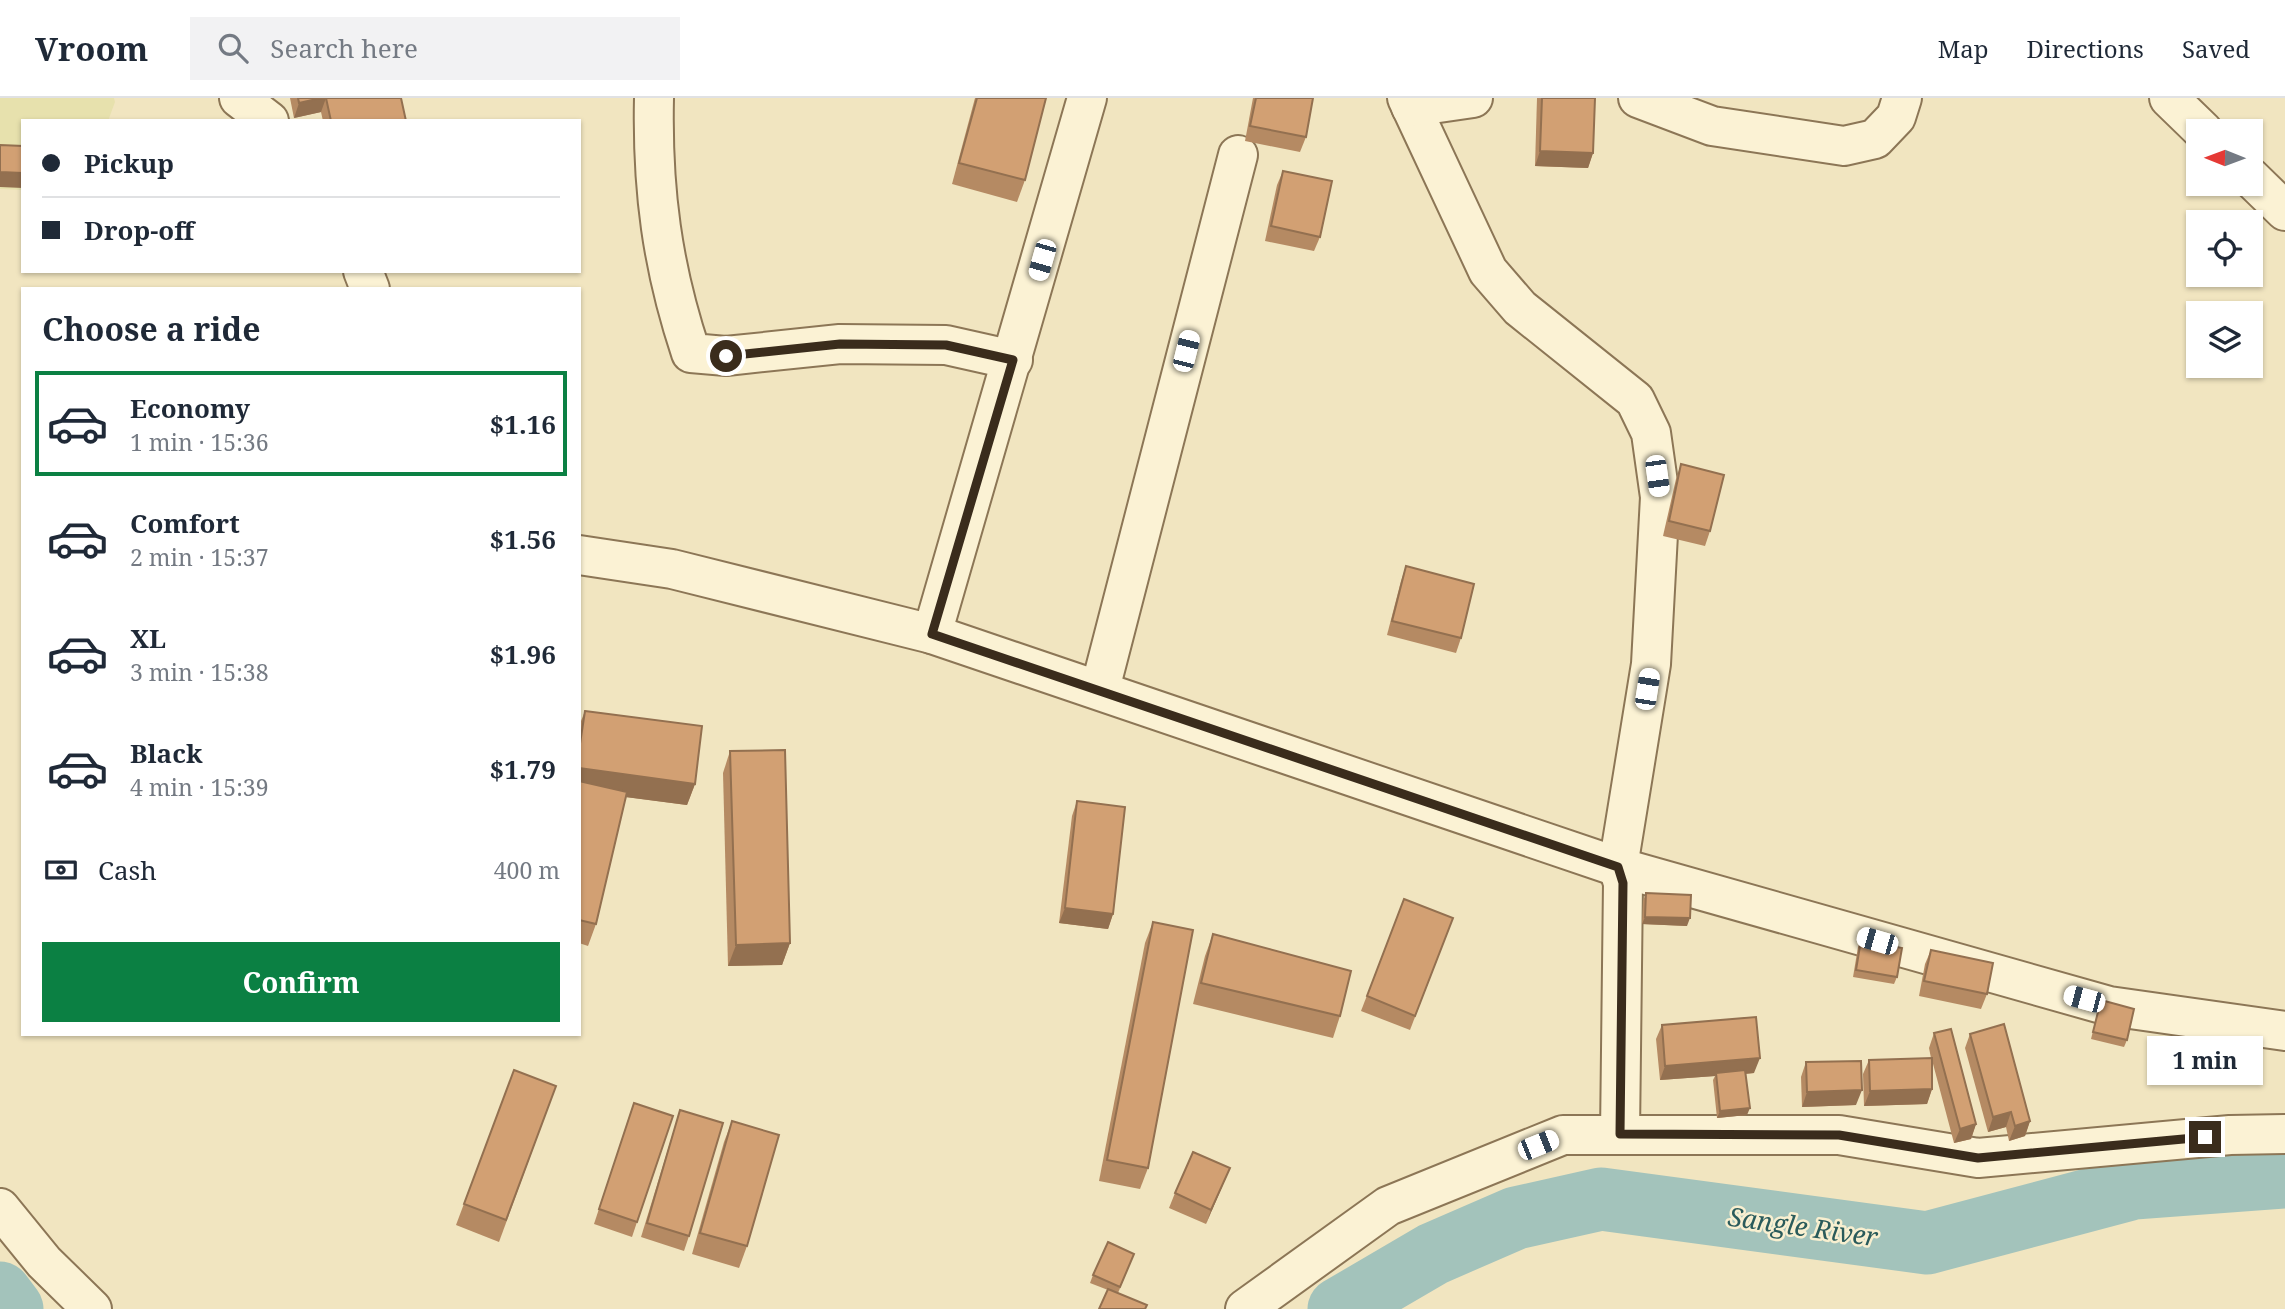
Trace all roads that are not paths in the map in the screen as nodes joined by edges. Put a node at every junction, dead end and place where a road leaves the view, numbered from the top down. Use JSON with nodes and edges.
{"nodes":[{"id":1,"x":239,"y":98,"type":"edge"},
{"id":2,"x":654,"y":98,"type":"edge"},
{"id":3,"x":1087,"y":98,"type":"edge"},
{"id":4,"x":1473,"y":98,"type":"edge"},
{"id":5,"x":1639,"y":98,"type":"edge"},
{"id":6,"x":1902,"y":98,"type":"edge"},
{"id":7,"x":2169,"y":98,"type":"edge"},
{"id":8,"x":1409,"y":102,"type":"edge"},
{"id":9,"x":266,"y":119,"type":"edge"},
{"id":10,"x":2191,"y":119,"type":"edge"},
{"id":11,"x":1238,"y":155,"type":"dead end"},
{"id":12,"x":2263,"y":190,"type":"edge"},
{"id":13,"x":2285,"y":211,"type":"edge"},
{"id":14,"x":1013,"y":360,"type":"junction"},
{"id":15,"x":581,"y":555,"type":"edge"},
{"id":16,"x":932,"y":634,"type":"junction"},
{"id":17,"x":1100,"y":689,"type":"junction"},
{"id":18,"x":1618,"y":867,"type":"junction"},
{"id":19,"x":2285,"y":1031,"type":"edge"},
{"id":20,"x":1620,"y":1134,"type":"junction"},
{"id":21,"x":2285,"y":1134,"type":"edge"},
{"id":22,"x":0,"y":1208,"type":"edge"},
{"id":23,"x":92,"y":1309,"type":"edge"},
{"id":24,"x":1245,"y":1309,"type":"edge"}],
"edges":[{"from":1,"to":9,"type":"street"},
{"from":2,"to":14,"type":"street"},
{"from":3,"to":14,"type":"street"},
{"from":4,"to":8,"type":"street"},
{"from":5,"to":6,"type":"street"},
{"from":7,"to":10,"type":"street"},
{"from":8,"to":18,"type":"street"},
{"from":11,"to":17,"type":"street"},
{"from":12,"to":13,"type":"street"},
{"from":14,"to":16,"type":"street"},
{"from":15,"to":16,"type":"street"},
{"from":16,"to":17,"type":"street"},
{"from":17,"to":18,"type":"street"},
{"from":18,"to":19,"type":"street"},
{"from":18,"to":20,"type":"street"},
{"from":20,"to":21,"type":"street"},
{"from":20,"to":24,"type":"street"},
{"from":22,"to":23,"type":"street"}]}
